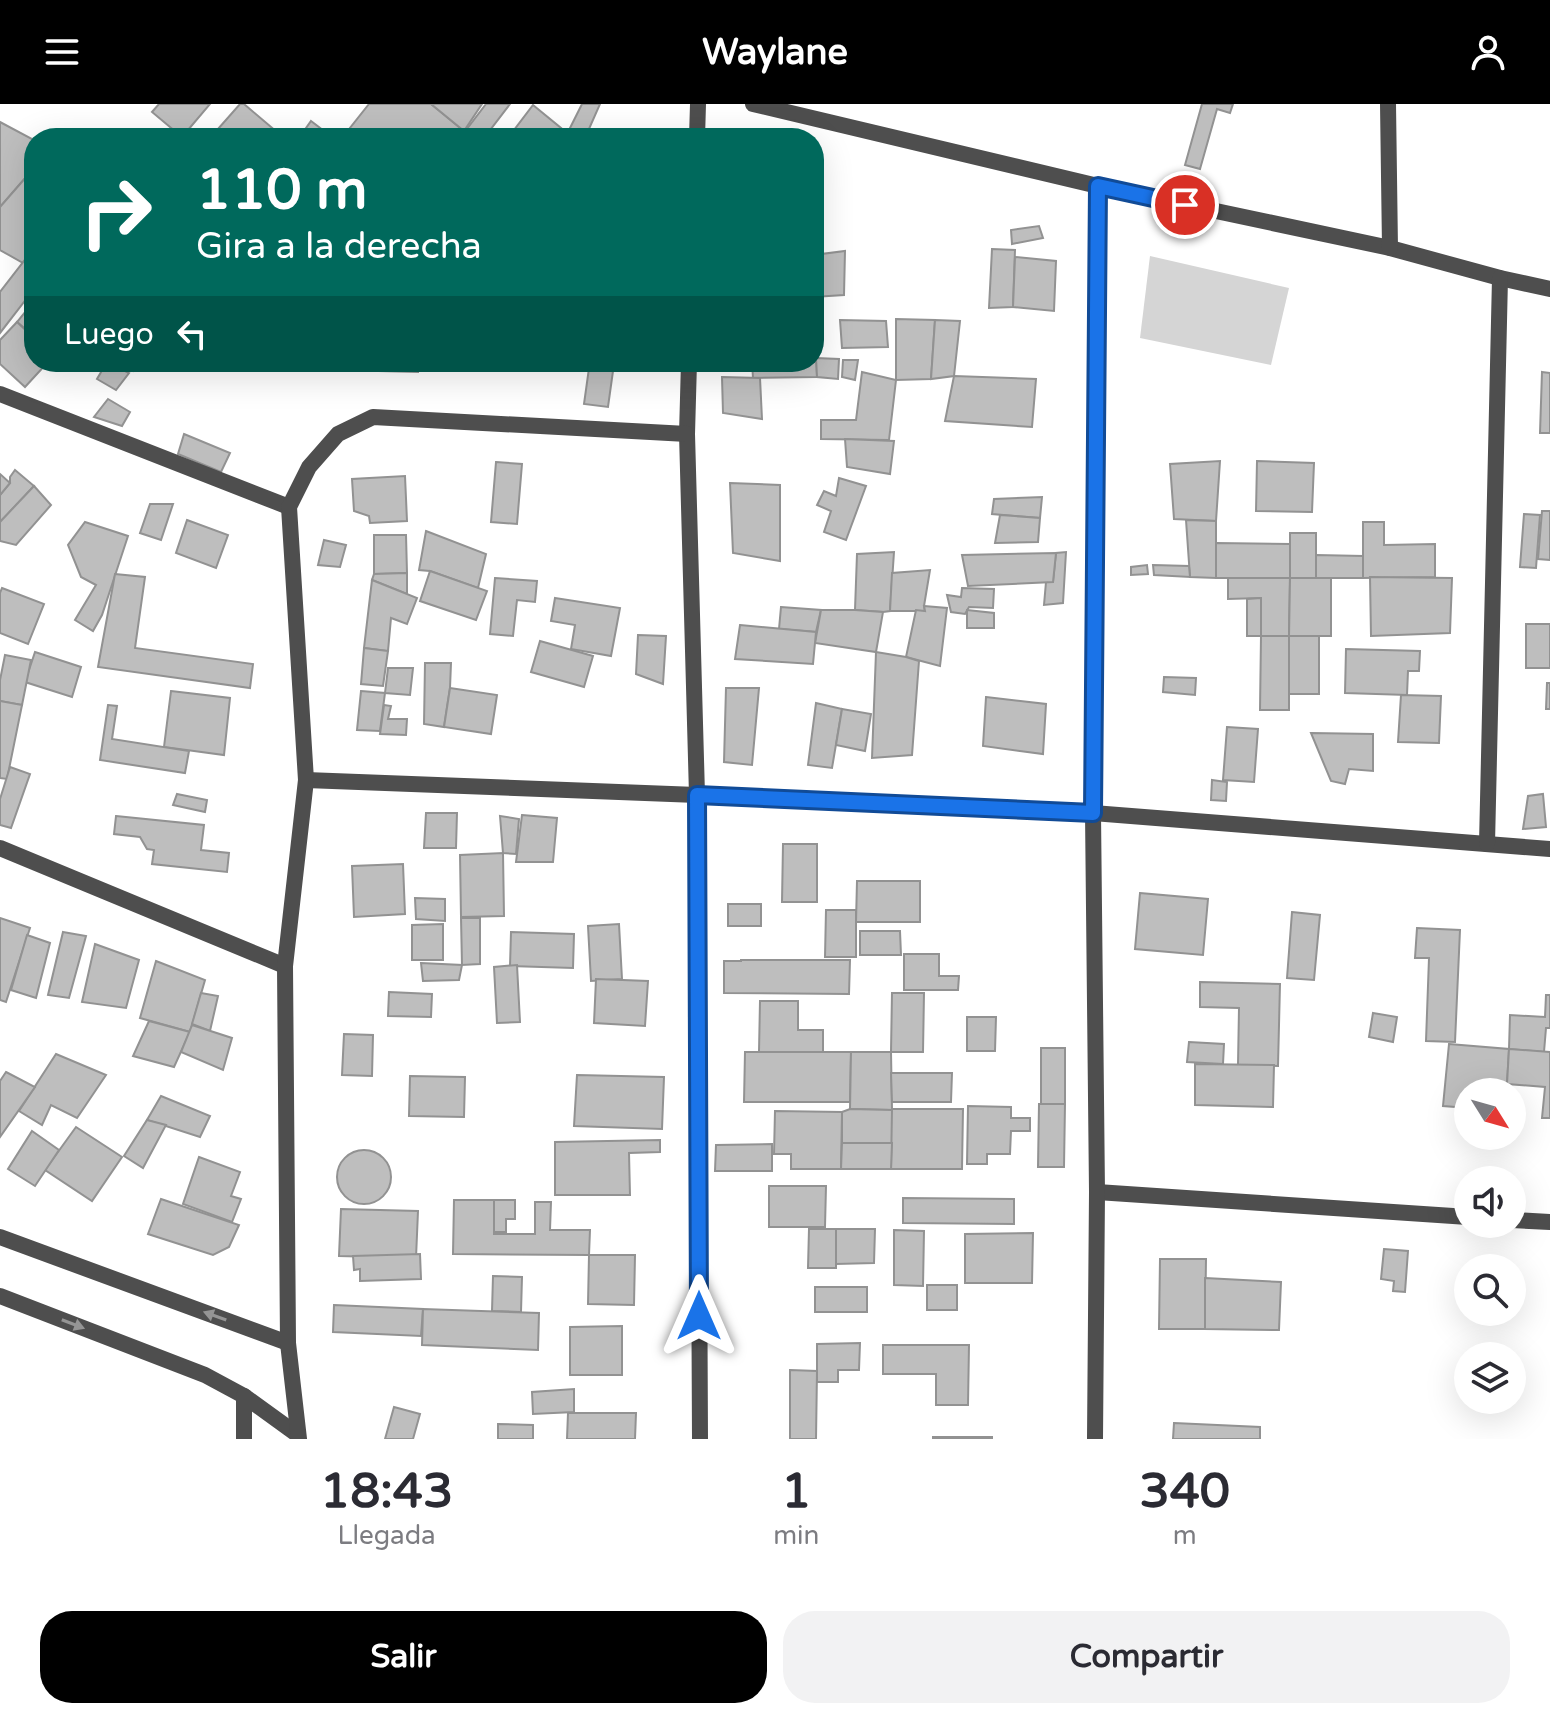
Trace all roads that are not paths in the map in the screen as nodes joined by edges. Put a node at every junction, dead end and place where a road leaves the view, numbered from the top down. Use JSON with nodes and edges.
{"nodes":[{"id":1,"x":698,"y":104,"type":"edge"},
{"id":2,"x":753,"y":104,"type":"edge"},
{"id":3,"x":1388,"y":104,"type":"edge"},
{"id":4,"x":697,"y":128,"type":"edge"},
{"id":5,"x":1098,"y":186,"type":"junction"},
{"id":6,"x":1390,"y":248,"type":"junction"},
{"id":7,"x":1500,"y":278,"type":"junction"},
{"id":8,"x":1550,"y":289,"type":"edge"},
{"id":9,"x":689,"y":372,"type":"edge"},
{"id":10,"x":0,"y":394,"type":"edge"},
{"id":11,"x":687,"y":434,"type":"junction"},
{"id":12,"x":289,"y":507,"type":"junction"},
{"id":13,"x":306,"y":780,"type":"junction"},
{"id":14,"x":697,"y":795,"type":"junction"},
{"id":15,"x":1093,"y":813,"type":"junction"},
{"id":16,"x":1487,"y":844,"type":"junction"},
{"id":17,"x":0,"y":848,"type":"edge"},
{"id":18,"x":1550,"y":849,"type":"edge"},
{"id":19,"x":285,"y":966,"type":"junction"},
{"id":20,"x":1097,"y":1192,"type":"junction"},
{"id":21,"x":1454,"y":1216,"type":"edge"},
{"id":22,"x":1526,"y":1221,"type":"edge"},
{"id":23,"x":1550,"y":1222,"type":"edge"},
{"id":24,"x":0,"y":1237,"type":"edge"},
{"id":25,"x":0,"y":1296,"type":"edge"},
{"id":26,"x":288,"y":1343,"type":"junction"},
{"id":27,"x":244,"y":1396,"type":"junction"},
{"id":28,"x":298,"y":1437,"type":"edge"},
{"id":29,"x":244,"y":1439,"type":"edge"},
{"id":30,"x":700,"y":1439,"type":"edge"},
{"id":31,"x":1095,"y":1439,"type":"edge"}],
"edges":[{"from":1,"to":4,"type":"street"},
{"from":2,"to":5,"type":"street"},
{"from":3,"to":6,"type":"street"},
{"from":5,"to":6,"type":"street"},
{"from":5,"to":15,"type":"street"},
{"from":6,"to":7,"type":"street"},
{"from":7,"to":8,"type":"street"},
{"from":7,"to":16,"type":"street"},
{"from":9,"to":11,"type":"street"},
{"from":10,"to":12,"type":"street"},
{"from":11,"to":12,"type":"street"},
{"from":11,"to":14,"type":"street"},
{"from":12,"to":13,"type":"street"},
{"from":13,"to":14,"type":"street"},
{"from":13,"to":19,"type":"street"},
{"from":14,"to":15,"type":"street"},
{"from":14,"to":30,"type":"street"},
{"from":15,"to":16,"type":"street"},
{"from":15,"to":20,"type":"street"},
{"from":16,"to":18,"type":"street"},
{"from":17,"to":19,"type":"street"},
{"from":19,"to":26,"type":"street"},
{"from":20,"to":21,"type":"street"},
{"from":20,"to":31,"type":"street"},
{"from":22,"to":23,"type":"street"},
{"from":26,"to":24,"type":"street","one_way":true},
{"from":25,"to":27,"type":"street","one_way":true},
{"from":26,"to":28,"type":"street"},
{"from":27,"to":28,"type":"street"},
{"from":27,"to":29,"type":"street"}]}
